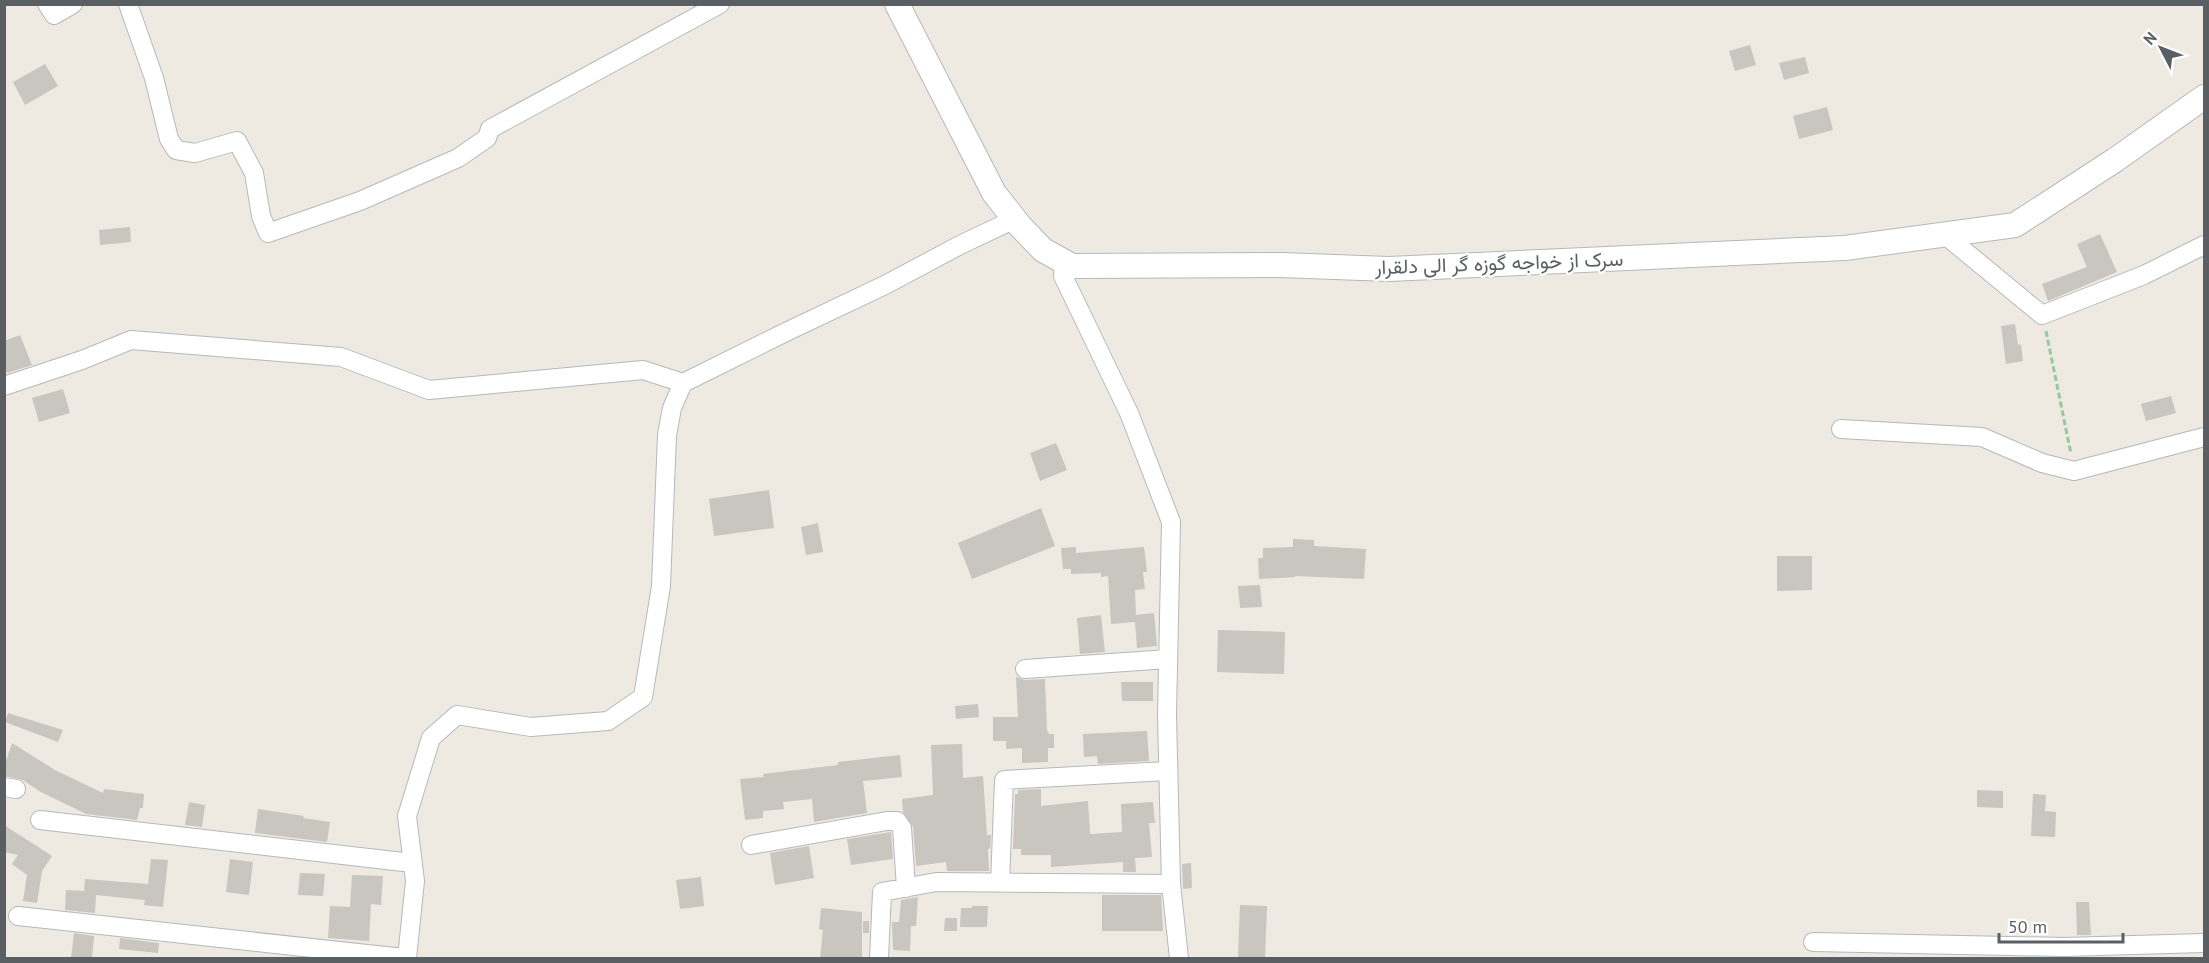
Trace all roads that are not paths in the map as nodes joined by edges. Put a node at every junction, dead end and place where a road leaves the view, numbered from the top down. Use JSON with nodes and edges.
{"nodes":[{"id":1,"x":47,"y":4,"type":"edge"},
{"id":2,"x":73,"y":4,"type":"edge"},
{"id":3,"x":128,"y":4,"type":"edge"},
{"id":4,"x":720,"y":4,"type":"edge"},
{"id":5,"x":897,"y":4,"type":"edge"},
{"id":6,"x":2205,"y":97,"type":"edge"},
{"id":7,"x":1015,"y":219,"type":"junction"},
{"id":8,"x":1945,"y":235,"type":"junction"},
{"id":9,"x":2205,"y":245,"type":"edge"},
{"id":10,"x":1064,"y":261,"type":"junction"},
{"id":11,"x":683,"y":383,"type":"junction"},
{"id":12,"x":4,"y":386,"type":"edge"},
{"id":13,"x":1841,"y":429,"type":"dead end"},
{"id":14,"x":2205,"y":437,"type":"edge"},
{"id":15,"x":1168,"y":659,"type":"junction"},
{"id":16,"x":1025,"y":669,"type":"dead end"},
{"id":17,"x":1167,"y":771,"type":"junction"},
{"id":18,"x":40,"y":820,"type":"dead end"},
{"id":19,"x":751,"y":845,"type":"dead end"},
{"id":20,"x":412,"y":863,"type":"junction"},
{"id":21,"x":1000,"y":883,"type":"junction"},
{"id":22,"x":1171,"y":884,"type":"junction"},
{"id":23,"x":906,"y":888,"type":"junction"},
{"id":24,"x":18,"y":916,"type":"dead end"},
{"id":25,"x":1813,"y":942,"type":"dead end"},
{"id":26,"x":2205,"y":943,"type":"edge"},
{"id":27,"x":405,"y":958,"type":"edge"},
{"id":28,"x":879,"y":958,"type":"edge"},
{"id":29,"x":1179,"y":958,"type":"edge"}],
"edges":[{"from":1,"to":2,"type":"street"},
{"from":3,"to":4,"type":"street"},
{"from":5,"to":7,"type":"street","name":"سرک از خواجه گوزه گر الی دلقرار"},
{"from":6,"to":8,"type":"street","name":"سرک از خواجه گوزه گر الی دلقرار"},
{"from":7,"to":10,"type":"street","name":"سرک از خواجه گوزه گر الی دلقرار"},
{"from":7,"to":11,"type":"street"},
{"from":8,"to":9,"type":"street"},
{"from":8,"to":10,"type":"street","name":"سرک از خواجه گوزه گر الی دلقرار"},
{"from":10,"to":15,"type":"street"},
{"from":11,"to":12,"type":"street"},
{"from":11,"to":20,"type":"street"},
{"from":13,"to":14,"type":"street"},
{"from":15,"to":16,"type":"street"},
{"from":15,"to":17,"type":"street"},
{"from":17,"to":21,"type":"street"},
{"from":17,"to":22,"type":"street"},
{"from":18,"to":20,"type":"street"},
{"from":19,"to":23,"type":"street"},
{"from":20,"to":27,"type":"street"},
{"from":21,"to":22,"type":"street"},
{"from":21,"to":23,"type":"street"},
{"from":22,"to":29,"type":"street"},
{"from":23,"to":28,"type":"street"},
{"from":24,"to":27,"type":"street"},
{"from":25,"to":26,"type":"street"}]}
